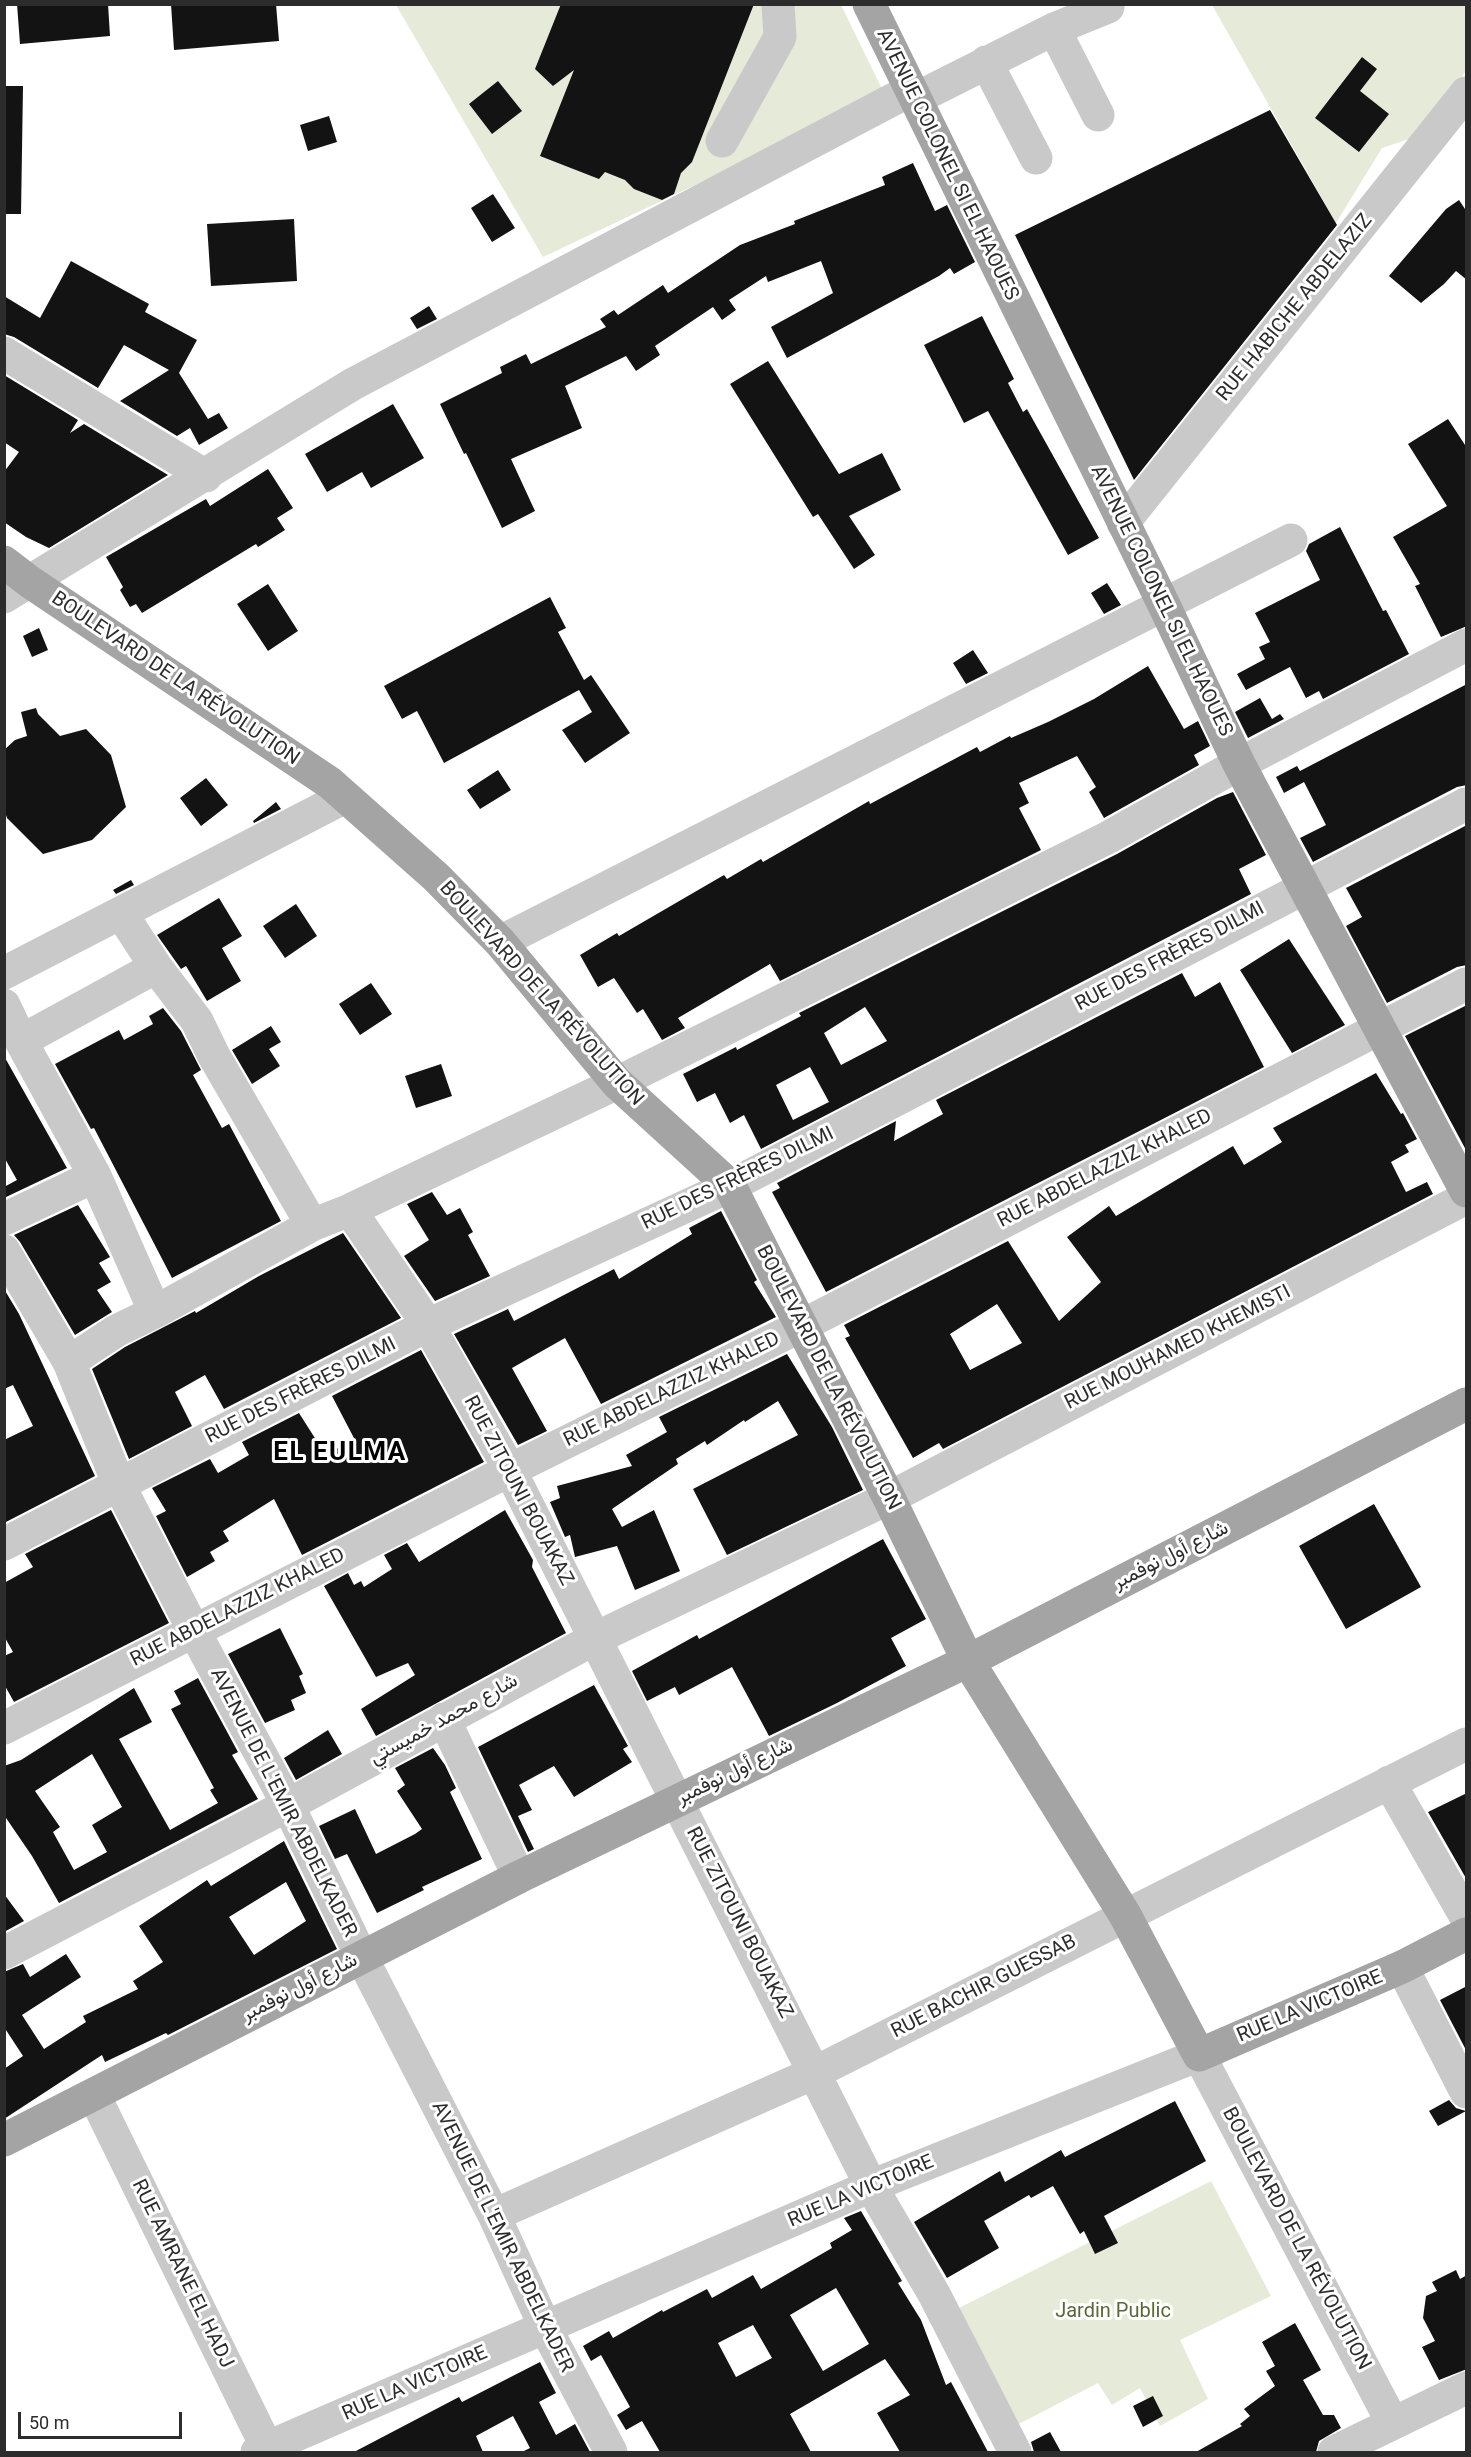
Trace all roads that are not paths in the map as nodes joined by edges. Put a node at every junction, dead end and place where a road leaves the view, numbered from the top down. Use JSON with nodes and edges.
{"nodes":[{"id":1,"x":778,"y":4,"type":"edge"},
{"id":2,"x":868,"y":4,"type":"edge"},
{"id":3,"x":1108,"y":7,"type":"dead end"},
{"id":4,"x":1054,"y":29,"type":"junction"},
{"id":5,"x":986,"y":62,"type":"junction"},
{"id":6,"x":1467,"y":93,"type":"edge"},
{"id":7,"x":913,"y":95,"type":"junction"},
{"id":8,"x":1098,"y":115,"type":"dead end"},
{"id":9,"x":722,"y":141,"type":"dead end"},
{"id":10,"x":1036,"y":158,"type":"dead end"},
{"id":11,"x":4,"y":353,"type":"edge"},
{"id":12,"x":206,"y":476,"type":"junction"},
{"id":13,"x":1124,"y":523,"type":"junction"},
{"id":14,"x":1291,"y":540,"type":"dead end"},
{"id":15,"x":4,"y":562,"type":"edge"},
{"id":16,"x":17,"y":590,"type":"edge"},
{"id":17,"x":1164,"y":605,"type":"junction"},
{"id":18,"x":1467,"y":645,"type":"edge"},
{"id":19,"x":1239,"y":764,"type":"junction"},
{"id":20,"x":345,"y":797,"type":"junction"},
{"id":21,"x":1467,"y":804,"type":"edge"},
{"id":22,"x":1304,"y":886,"type":"junction"},
{"id":23,"x":121,"y":913,"type":"junction"},
{"id":24,"x":500,"y":942,"type":"junction"},
{"id":25,"x":156,"y":967,"type":"junction"},
{"id":26,"x":4,"y":973,"type":"edge"},
{"id":27,"x":1467,"y":984,"type":"edge"},
{"id":28,"x":1378,"y":1028,"type":"junction"},
{"id":29,"x":12,"y":1029,"type":"edge"},
{"id":30,"x":617,"y":1083,"type":"junction"},
{"id":31,"x":95,"y":1176,"type":"junction"},
{"id":32,"x":730,"y":1186,"type":"junction"},
{"id":33,"x":1467,"y":1191,"type":"edge"},
{"id":34,"x":1467,"y":1198,"type":"edge"},
{"id":35,"x":350,"y":1209,"type":"junction"},
{"id":36,"x":4,"y":1219,"type":"edge"},
{"id":37,"x":312,"y":1225,"type":"junction"},
{"id":38,"x":4,"y":1251,"type":"edge"},
{"id":39,"x":155,"y":1312,"type":"junction"},
{"id":40,"x":428,"y":1324,"type":"junction"},
{"id":41,"x":803,"y":1325,"type":"junction"},
{"id":42,"x":69,"y":1362,"type":"junction"},
{"id":43,"x":1467,"y":1404,"type":"edge"},
{"id":44,"x":510,"y":1470,"type":"junction"},
{"id":45,"x":119,"y":1485,"type":"junction"},
{"id":46,"x":889,"y":1498,"type":"junction"},
{"id":47,"x":4,"y":1544,"type":"edge"},
{"id":48,"x":194,"y":1631,"type":"junction"},
{"id":49,"x":594,"y":1639,"type":"junction"},
{"id":50,"x":968,"y":1661,"type":"junction"},
{"id":51,"x":444,"y":1719,"type":"junction"},
{"id":52,"x":4,"y":1728,"type":"edge"},
{"id":53,"x":1467,"y":1744,"type":"edge"},
{"id":54,"x":1389,"y":1782,"type":"junction"},
{"id":55,"x":676,"y":1800,"type":"junction"},
{"id":56,"x":288,"y":1805,"type":"junction"},
{"id":57,"x":519,"y":1877,"type":"junction"},
{"id":58,"x":1125,"y":1915,"type":"junction"},
{"id":59,"x":1467,"y":1917,"type":"edge"},
{"id":60,"x":1467,"y":1934,"type":"edge"},
{"id":61,"x":4,"y":1953,"type":"edge"},
{"id":62,"x":361,"y":1956,"type":"junction"},
{"id":63,"x":1402,"y":1967,"type":"junction"},
{"id":64,"x":1199,"y":2055,"type":"junction"},
{"id":65,"x":814,"y":2073,"type":"junction"},
{"id":66,"x":1467,"y":2092,"type":"edge"},
{"id":67,"x":94,"y":2095,"type":"junction"},
{"id":68,"x":4,"y":2140,"type":"edge"},
{"id":69,"x":871,"y":2186,"type":"junction"},
{"id":70,"x":494,"y":2215,"type":"junction"},
{"id":71,"x":545,"y":2327,"type":"junction"},
{"id":72,"x":1467,"y":2388,"type":"edge"},
{"id":73,"x":1392,"y":2422,"type":"junction"},
{"id":74,"x":264,"y":2451,"type":"edge"},
{"id":75,"x":611,"y":2452,"type":"edge"},
{"id":76,"x":1015,"y":2452,"type":"edge"},
{"id":77,"x":1334,"y":2452,"type":"edge"}],
"edges":[{"from":1,"to":9,"type":"street"},
{"from":2,"to":7,"type":"main road","name":"AVENUE COLONEL SI EL HAOUES"},
{"from":3,"to":4,"type":"street"},
{"from":4,"to":5,"type":"street"},
{"from":4,"to":8,"type":"street"},
{"from":5,"to":7,"type":"street"},
{"from":5,"to":10,"type":"street"},
{"from":6,"to":13,"type":"street","name":"RUE HABICHE ABDELAZIZ"},
{"from":7,"to":12,"type":"street"},
{"from":7,"to":13,"type":"main road","name":"AVENUE COLONEL SI EL HAOUES"},
{"from":11,"to":12,"type":"street"},
{"from":12,"to":16,"type":"street"},
{"from":13,"to":17,"type":"main road","name":"AVENUE COLONEL SI EL HAOUES"},
{"from":14,"to":17,"type":"street"},
{"from":15,"to":16,"type":"main road","name":"BOULEVARD DE LA RÉVOLUTION"},
{"from":16,"to":20,"type":"main road","name":"BOULEVARD DE LA RÉVOLUTION"},
{"from":17,"to":19,"type":"main road","name":"AVENUE COLONEL SI EL HAOUES"},
{"from":17,"to":24,"type":"street"},
{"from":18,"to":19,"type":"street"},
{"from":19,"to":22,"type":"main road","name":"AVENUE COLONEL SI EL HAOUES"},
{"from":19,"to":30,"type":"street"},
{"from":20,"to":23,"type":"street"},
{"from":20,"to":24,"type":"main road","name":"BOULEVARD DE LA RÉVOLUTION"},
{"from":21,"to":22,"type":"street","name":"RUE DES FRÈRES DILMI"},
{"from":22,"to":28,"type":"main road","name":"AVENUE COLONEL SI EL HAOUES"},
{"from":22,"to":32,"type":"street","name":"RUE DES FRÈRES DILMI"},
{"from":23,"to":25,"type":"street"},
{"from":23,"to":26,"type":"street"},
{"from":24,"to":30,"type":"main road","name":"BOULEVARD DE LA RÉVOLUTION"},
{"from":25,"to":29,"type":"street"},
{"from":25,"to":37,"type":"street"},
{"from":27,"to":28,"type":"street","name":"RUE ABDELAZZIZ KHALED"},
{"from":28,"to":33,"type":"main road","name":"AVENUE COLONEL SI EL HAOUES"},
{"from":28,"to":41,"type":"street","name":"RUE ABDELAZZIZ KHALED"},
{"from":29,"to":31,"type":"street"},
{"from":30,"to":32,"type":"main road","name":"BOULEVARD DE LA RÉVOLUTION"},
{"from":30,"to":35,"type":"street"},
{"from":31,"to":36,"type":"street"},
{"from":31,"to":39,"type":"street"},
{"from":32,"to":40,"type":"street","name":"RUE DES FRÈRES DILMI"},
{"from":32,"to":41,"type":"main road","name":"BOULEVARD DE LA RÉVOLUTION"},
{"from":34,"to":46,"type":"street","name":"RUE MOUHAMED KHEMISTI"},
{"from":35,"to":37,"type":"street"},
{"from":35,"to":40,"type":"street","name":"RUE ZITOUNI BOUAKAZ"},
{"from":37,"to":39,"type":"street"},
{"from":38,"to":42,"type":"street","name":"AVENUE DE L'EMIR ABDELKADER"},
{"from":39,"to":42,"type":"street"},
{"from":40,"to":44,"type":"street","name":"RUE ZITOUNI BOUAKAZ"},
{"from":40,"to":45,"type":"street","name":"RUE DES FRÈRES DILMI"},
{"from":41,"to":44,"type":"street","name":"RUE ABDELAZZIZ KHALED"},
{"from":41,"to":46,"type":"main road","name":"BOULEVARD DE LA RÉVOLUTION"},
{"from":42,"to":45,"type":"street","name":"AVENUE DE L'EMIR ABDELKADER"},
{"from":43,"to":50,"type":"main road","name":"شارع أول نوفمبر"},
{"from":44,"to":48,"type":"street","name":"RUE ABDELAZZIZ KHALED"},
{"from":44,"to":49,"type":"street","name":"RUE ZITOUNI BOUAKAZ"},
{"from":45,"to":47,"type":"street","name":"RUE DES FRÈRES DILMI"},
{"from":45,"to":48,"type":"street","name":"AVENUE DE L'EMIR ABDELKADER"},
{"from":46,"to":49,"type":"street","name":"شارع محمد خميستي"},
{"from":46,"to":50,"type":"main road","name":"BOULEVARD DE LA RÉVOLUTION"},
{"from":48,"to":52,"type":"street","name":"RUE ABDELAZZIZ KHALED"},
{"from":48,"to":56,"type":"street","name":"AVENUE DE L'EMIR ABDELKADER"},
{"from":49,"to":51,"type":"street","name":"شارع محمد خميستي"},
{"from":49,"to":55,"type":"street","name":"RUE ZITOUNI BOUAKAZ"},
{"from":50,"to":55,"type":"main road","name":"شارع أول نوفمبر"},
{"from":50,"to":58,"type":"main road","name":"BOULEVARD DE LA RÉVOLUTION"},
{"from":51,"to":56,"type":"street","name":"شارع محمد خميستي"},
{"from":51,"to":57,"type":"street"},
{"from":53,"to":54,"type":"street","name":"RUE BACHIR GUESSAB"},
{"from":54,"to":58,"type":"street","name":"RUE BACHIR GUESSAB"},
{"from":54,"to":59,"type":"street"},
{"from":55,"to":57,"type":"main road","name":"شارع أول نوفمبر"},
{"from":55,"to":65,"type":"street","name":"RUE ZITOUNI BOUAKAZ"},
{"from":56,"to":61,"type":"street","name":"شارع محمد خميستي"},
{"from":56,"to":62,"type":"street","name":"AVENUE DE L'EMIR ABDELKADER"},
{"from":57,"to":62,"type":"main road","name":"شارع أول نوفمبر"},
{"from":58,"to":64,"type":"main road","name":"BOULEVARD DE LA RÉVOLUTION"},
{"from":58,"to":65,"type":"street","name":"RUE BACHIR GUESSAB"},
{"from":60,"to":63,"type":"main road","name":"RUE LA VICTOIRE"},
{"from":62,"to":67,"type":"main road","name":"شارع أول نوفمبر"},
{"from":62,"to":70,"type":"street","name":"AVENUE DE L'EMIR ABDELKADER"},
{"from":63,"to":64,"type":"main road","name":"RUE LA VICTOIRE"},
{"from":63,"to":66,"type":"street"},
{"from":64,"to":69,"type":"street","name":"RUE LA VICTOIRE"},
{"from":64,"to":73,"type":"street","name":"BOULEVARD DE LA RÉVOLUTION"},
{"from":65,"to":69,"type":"street","name":"RUE ZITOUNI BOUAKAZ"},
{"from":65,"to":70,"type":"street","name":"RUE BACHIR GUESSAB"},
{"from":67,"to":68,"type":"main road","name":"شارع أول نوفمبر"},
{"from":67,"to":74,"type":"street","name":"RUE AMRANE EL HADJ"},
{"from":69,"to":71,"type":"street","name":"RUE LA VICTOIRE"},
{"from":69,"to":76,"type":"street","name":"RUE ZITOUNI BOUAKAZ"},
{"from":70,"to":71,"type":"street","name":"AVENUE DE L'EMIR ABDELKADER"},
{"from":71,"to":74,"type":"street","name":"RUE LA VICTOIRE"},
{"from":71,"to":75,"type":"street","name":"AVENUE DE L'EMIR ABDELKADER"},
{"from":72,"to":73,"type":"street"},
{"from":73,"to":77,"type":"street"}]}
